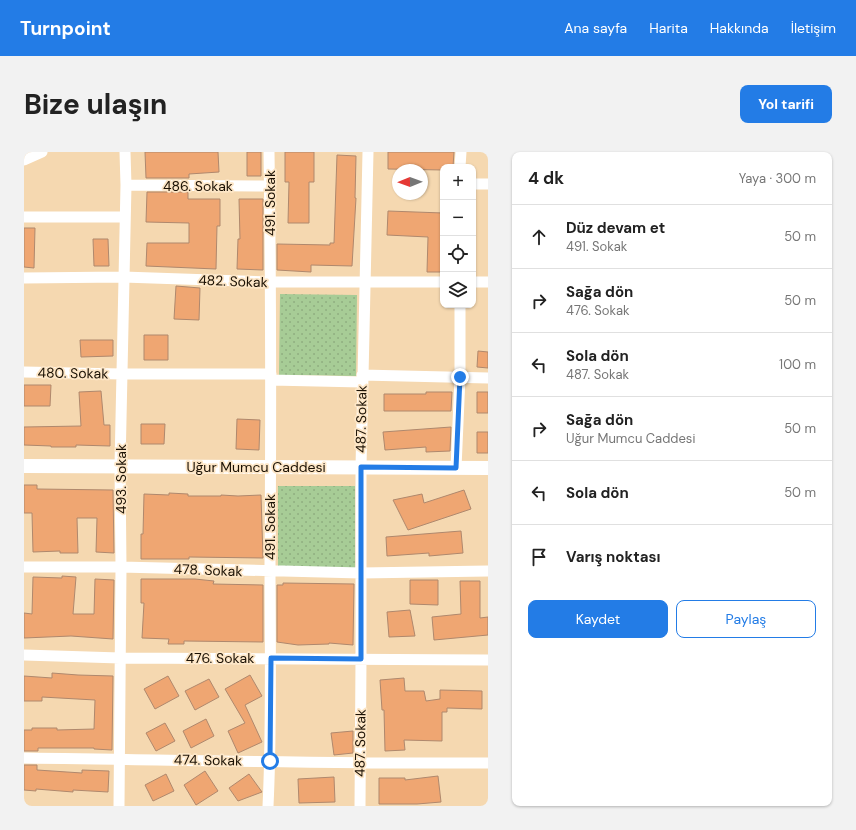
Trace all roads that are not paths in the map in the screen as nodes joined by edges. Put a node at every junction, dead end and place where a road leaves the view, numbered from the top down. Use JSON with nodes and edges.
{"nodes":[{"id":1,"x":42,"y":152,"type":"edge"},
{"id":2,"x":125,"y":152,"type":"edge"},
{"id":3,"x":269,"y":152,"type":"edge"},
{"id":4,"x":368,"y":152,"type":"edge"},
{"id":5,"x":461,"y":152,"type":"edge"},
{"id":6,"x":24,"y":160,"type":"edge"},
{"id":7,"x":460,"y":164,"type":"edge"},
{"id":8,"x":476,"y":184,"type":"edge"},
{"id":9,"x":488,"y":184,"type":"edge"},
{"id":10,"x":126,"y":185,"type":"junction"},
{"id":11,"x":270,"y":186,"type":"junction"},
{"id":12,"x":125,"y":216,"type":"junction"},
{"id":13,"x":24,"y":217,"type":"edge"},
{"id":14,"x":123,"y":277,"type":"junction"},
{"id":15,"x":24,"y":278,"type":"edge"},
{"id":16,"x":270,"y":282,"type":"junction"},
{"id":17,"x":365,"y":282,"type":"junction"},
{"id":18,"x":440,"y":282,"type":"edge"},
{"id":19,"x":476,"y":282,"type":"edge"},
{"id":20,"x":488,"y":282,"type":"edge"},
{"id":21,"x":460,"y":308,"type":"edge"},
{"id":22,"x":24,"y":372,"type":"edge"},
{"id":23,"x":122,"y":374,"type":"junction"},
{"id":24,"x":271,"y":376,"type":"junction"},
{"id":25,"x":460,"y":377,"type":"junction"},
{"id":26,"x":362,"y":378,"type":"junction"},
{"id":27,"x":488,"y":378,"type":"edge"},
{"id":28,"x":24,"y":466,"type":"edge"},
{"id":29,"x":120,"y":466,"type":"junction"},
{"id":30,"x":270,"y":467,"type":"junction"},
{"id":31,"x":361,"y":467,"type":"junction"},
{"id":32,"x":456,"y":468,"type":"junction"},
{"id":33,"x":488,"y":468,"type":"edge"},
{"id":34,"x":24,"y":567,"type":"edge"},
{"id":35,"x":121,"y":567,"type":"junction"},
{"id":36,"x":488,"y":571,"type":"edge"},
{"id":37,"x":270,"y":572,"type":"junction"},
{"id":38,"x":361,"y":573,"type":"junction"},
{"id":39,"x":24,"y":655,"type":"edge"},
{"id":40,"x":120,"y":658,"type":"junction"},
{"id":41,"x":271,"y":658,"type":"junction"},
{"id":42,"x":361,"y":659,"type":"junction"},
{"id":43,"x":488,"y":660,"type":"edge"},
{"id":44,"x":24,"y":758,"type":"edge"},
{"id":45,"x":120,"y":759,"type":"junction"},
{"id":46,"x":270,"y":761,"type":"junction"},
{"id":47,"x":360,"y":763,"type":"junction"},
{"id":48,"x":488,"y":763,"type":"edge"},
{"id":49,"x":119,"y":806,"type":"edge"},
{"id":50,"x":268,"y":806,"type":"edge"},
{"id":51,"x":360,"y":806,"type":"edge"}],
"edges":[{"from":1,"to":6,"type":"street"},
{"from":2,"to":10,"type":"street","name":"493. Sokak"},
{"from":3,"to":11,"type":"street","name":"491. Sokak"},
{"from":4,"to":17,"type":"street","name":"487. Sokak"},
{"from":5,"to":7,"type":"street"},
{"from":8,"to":9,"type":"street"},
{"from":10,"to":11,"type":"street","name":"486. Sokak"},
{"from":10,"to":12,"type":"street","name":"493. Sokak"},
{"from":11,"to":16,"type":"street","name":"491. Sokak"},
{"from":12,"to":13,"type":"street"},
{"from":12,"to":14,"type":"street","name":"493. Sokak"},
{"from":14,"to":15,"type":"street","name":"482. Sokak"},
{"from":14,"to":16,"type":"street","name":"482. Sokak"},
{"from":14,"to":23,"type":"street","name":"493. Sokak"},
{"from":16,"to":17,"type":"street","name":"482. Sokak"},
{"from":16,"to":24,"type":"street","name":"491. Sokak"},
{"from":17,"to":18,"type":"street","name":"482. Sokak"},
{"from":17,"to":26,"type":"street","name":"487. Sokak"},
{"from":19,"to":20,"type":"street"},
{"from":21,"to":25,"type":"street"},
{"from":22,"to":23,"type":"street","name":"480. Sokak"},
{"from":23,"to":24,"type":"street","name":"480. Sokak"},
{"from":23,"to":29,"type":"street","name":"493. Sokak"},
{"from":24,"to":26,"type":"street","name":"480. Sokak"},
{"from":24,"to":30,"type":"street","name":"491. Sokak"},
{"from":25,"to":26,"type":"street","name":"480. Sokak"},
{"from":25,"to":27,"type":"street","name":"480. Sokak"},
{"from":25,"to":32,"type":"street"},
{"from":26,"to":31,"type":"street","name":"487. Sokak"},
{"from":28,"to":29,"type":"street","name":"Uğur Mumcu Caddesi"},
{"from":29,"to":30,"type":"street","name":"Uğur Mumcu Caddesi"},
{"from":29,"to":35,"type":"street","name":"493. Sokak"},
{"from":30,"to":31,"type":"street","name":"Uğur Mumcu Caddesi"},
{"from":30,"to":37,"type":"street","name":"491. Sokak"},
{"from":31,"to":32,"type":"street","name":"Uğur Mumcu Caddesi"},
{"from":31,"to":38,"type":"street","name":"487. Sokak"},
{"from":32,"to":33,"type":"street","name":"Uğur Mumcu Caddesi"},
{"from":34,"to":35,"type":"street","name":"478. Sokak"},
{"from":35,"to":37,"type":"street","name":"478. Sokak"},
{"from":35,"to":40,"type":"street","name":"493. Sokak"},
{"from":36,"to":38,"type":"street","name":"478. Sokak"},
{"from":37,"to":38,"type":"street","name":"478. Sokak"},
{"from":37,"to":41,"type":"street","name":"491. Sokak"},
{"from":38,"to":42,"type":"street","name":"487. Sokak"},
{"from":39,"to":40,"type":"street","name":"476. Sokak"},
{"from":40,"to":41,"type":"street","name":"476. Sokak"},
{"from":40,"to":45,"type":"street","name":"493. Sokak"},
{"from":41,"to":42,"type":"street","name":"476. Sokak"},
{"from":41,"to":46,"type":"street","name":"491. Sokak"},
{"from":42,"to":43,"type":"street","name":"476. Sokak"},
{"from":42,"to":47,"type":"street","name":"487. Sokak"},
{"from":44,"to":45,"type":"street","name":"474. Sokak"},
{"from":45,"to":46,"type":"street","name":"474. Sokak"},
{"from":45,"to":49,"type":"street","name":"493. Sokak"},
{"from":46,"to":47,"type":"street","name":"474. Sokak"},
{"from":46,"to":50,"type":"street","name":"491. Sokak"},
{"from":47,"to":48,"type":"street","name":"474. Sokak"},
{"from":47,"to":51,"type":"street","name":"487. Sokak"}]}
